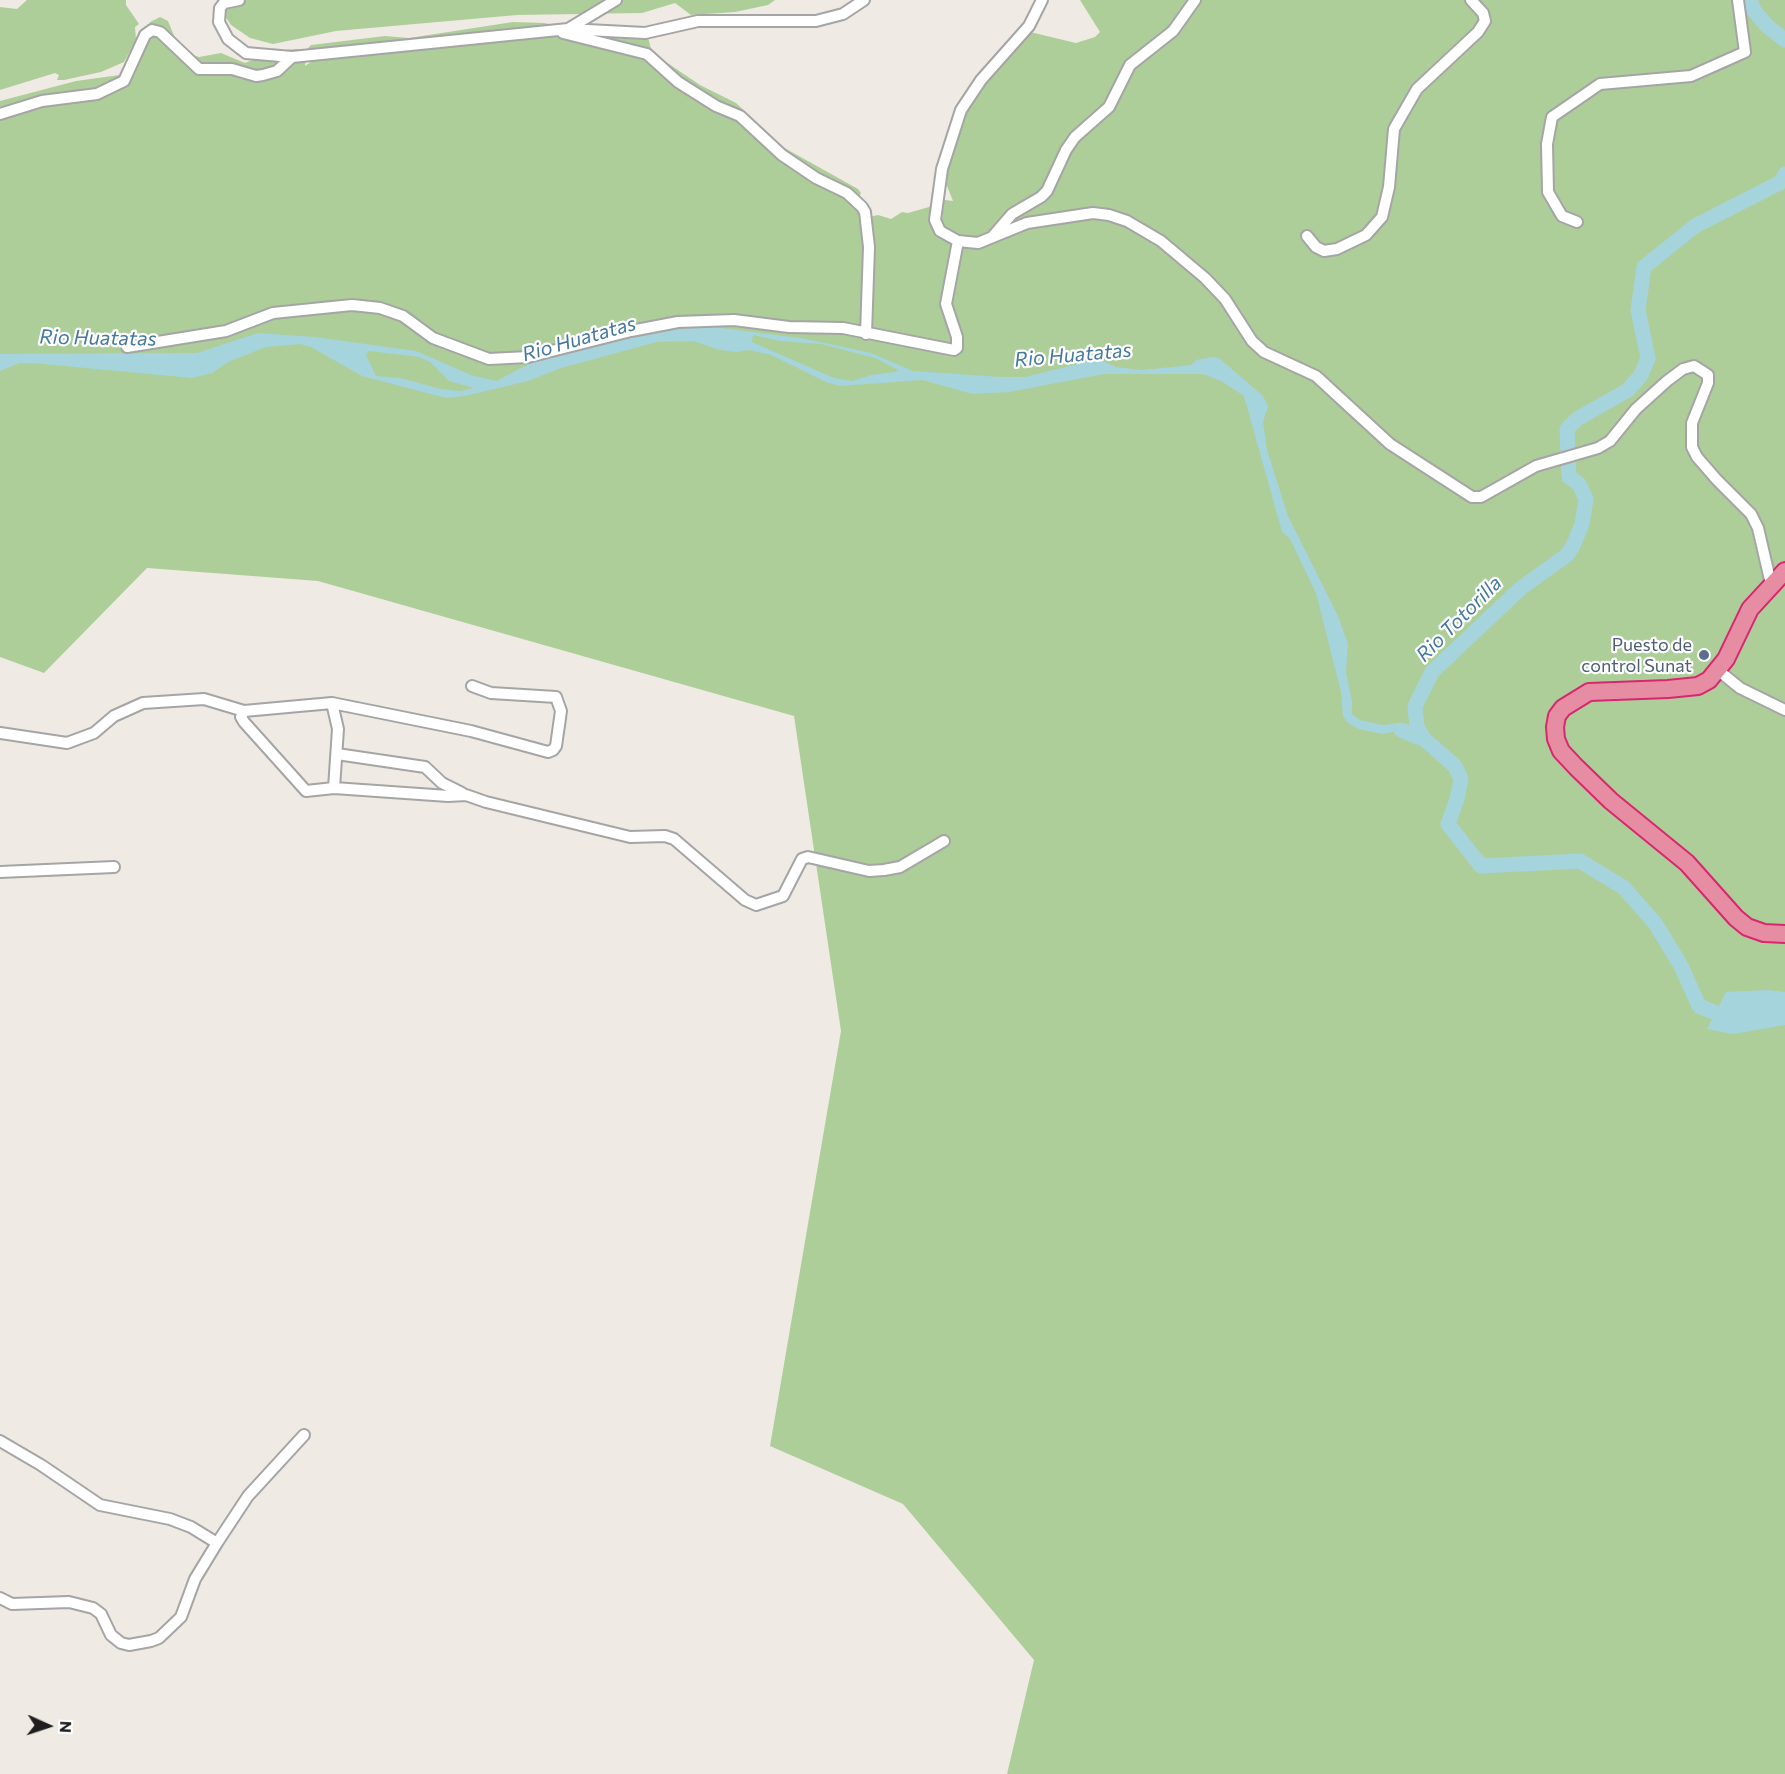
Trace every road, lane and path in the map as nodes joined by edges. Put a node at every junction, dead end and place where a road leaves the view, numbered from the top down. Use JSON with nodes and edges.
{"nodes":[{"id":1,"x":239,"y":0,"type":"edge"},
{"id":2,"x":616,"y":0,"type":"edge"},
{"id":3,"x":864,"y":0,"type":"edge"},
{"id":4,"x":1042,"y":0,"type":"edge"},
{"id":5,"x":1195,"y":0,"type":"edge"},
{"id":6,"x":1470,"y":0,"type":"edge"},
{"id":7,"x":1738,"y":0,"type":"edge"},
{"id":8,"x":554,"y":30,"type":"junction"},
{"id":9,"x":568,"y":30,"type":"junction"},
{"id":10,"x":292,"y":57,"type":"junction"},
{"id":11,"x":0,"y":114,"type":"edge"},
{"id":12,"x":1577,"y":222,"type":"dead end"},
{"id":13,"x":1307,"y":237,"type":"dead end"},
{"id":14,"x":993,"y":238,"type":"junction"},
{"id":15,"x":958,"y":241,"type":"junction"},
{"id":16,"x":866,"y":334,"type":"junction"},
{"id":17,"x":127,"y":347,"type":"dead end"},
{"id":18,"x":1785,"y":571,"type":"edge"},
{"id":19,"x":1771,"y":584,"type":"junction"},
{"id":20,"x":1719,"y":671,"type":"junction"},
{"id":21,"x":472,"y":686,"type":"dead end"},
{"id":22,"x":332,"y":703,"type":"junction"},
{"id":23,"x":1785,"y":710,"type":"edge"},
{"id":24,"x":244,"y":711,"type":"junction"},
{"id":25,"x":0,"y":733,"type":"edge"},
{"id":26,"x":337,"y":754,"type":"junction"},
{"id":27,"x":334,"y":788,"type":"junction"},
{"id":28,"x":466,"y":795,"type":"junction"},
{"id":29,"x":944,"y":841,"type":"dead end"},
{"id":30,"x":114,"y":867,"type":"dead end"},
{"id":31,"x":0,"y":872,"type":"edge"},
{"id":32,"x":1785,"y":934,"type":"edge"},
{"id":33,"x":304,"y":1436,"type":"dead end"},
{"id":34,"x":0,"y":1441,"type":"edge"},
{"id":35,"x":217,"y":1543,"type":"junction"},
{"id":36,"x":0,"y":1598,"type":"edge"}],
"edges":[{"from":1,"to":10,"type":"street"},
{"from":2,"to":9,"type":"street"},
{"from":3,"to":9,"type":"street"},
{"from":4,"to":15,"type":"street"},
{"from":5,"to":14,"type":"street"},
{"from":6,"to":13,"type":"street"},
{"from":7,"to":12,"type":"street"},
{"from":8,"to":9,"type":"street"},
{"from":8,"to":10,"type":"street"},
{"from":8,"to":16,"type":"street"},
{"from":10,"to":11,"type":"street"},
{"from":14,"to":15,"type":"street"},
{"from":14,"to":19,"type":"street"},
{"from":15,"to":16,"type":"street"},
{"from":16,"to":17,"type":"street"},
{"from":18,"to":19,"type":"highway"},
{"from":19,"to":20,"type":"highway"},
{"from":20,"to":23,"type":"street"},
{"from":20,"to":32,"type":"highway"},
{"from":21,"to":22,"type":"street"},
{"from":22,"to":24,"type":"street"},
{"from":22,"to":26,"type":"street"},
{"from":24,"to":25,"type":"street"},
{"from":24,"to":27,"type":"street"},
{"from":26,"to":27,"type":"street"},
{"from":26,"to":28,"type":"street"},
{"from":27,"to":28,"type":"street"},
{"from":28,"to":29,"type":"street"},
{"from":30,"to":31,"type":"street"},
{"from":33,"to":35,"type":"street"},
{"from":34,"to":35,"type":"street"},
{"from":35,"to":36,"type":"street"}]}
